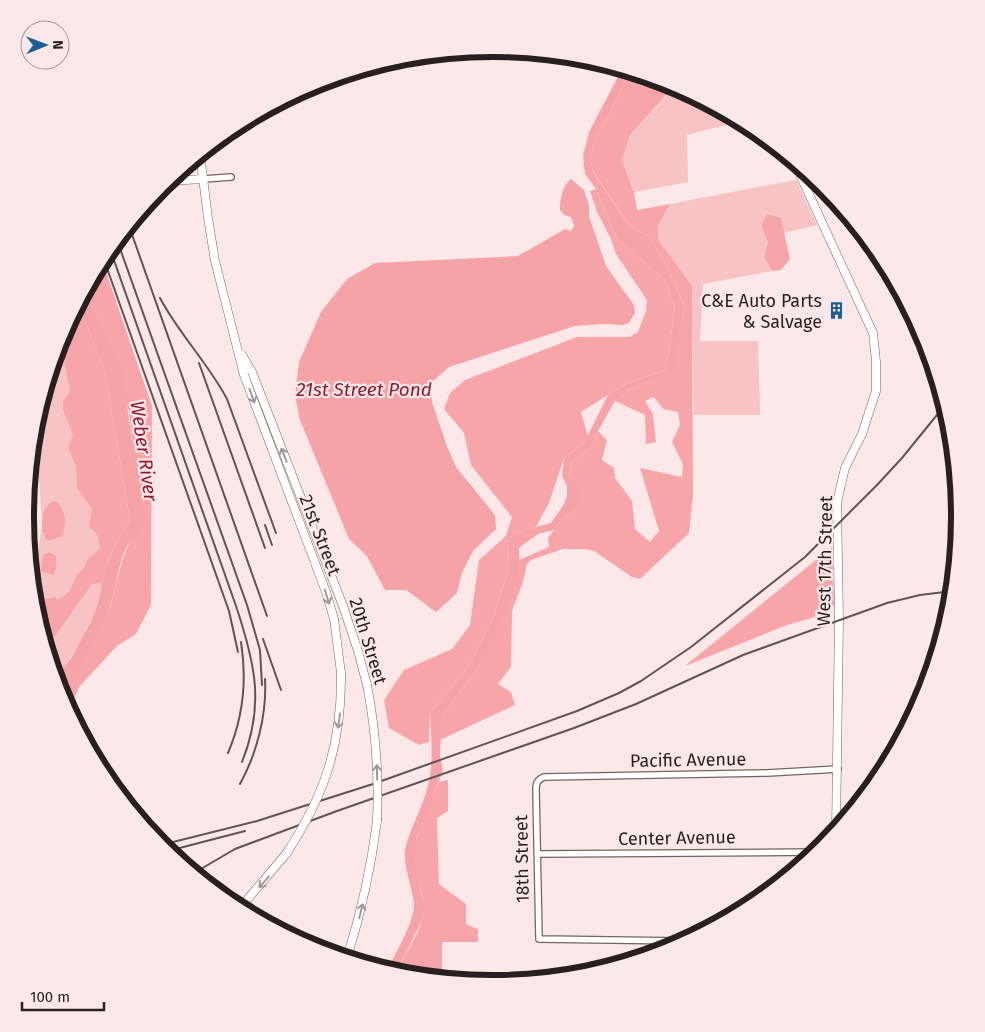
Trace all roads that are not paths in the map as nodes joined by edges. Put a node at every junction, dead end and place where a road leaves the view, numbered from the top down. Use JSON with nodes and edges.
{"nodes":[{"id":1,"x":201,"y":162,"type":"edge"},
{"id":2,"x":230,"y":177,"type":"dead end"},
{"id":3,"x":801,"y":177,"type":"edge"},
{"id":4,"x":203,"y":179,"type":"junction"},
{"id":5,"x":180,"y":180,"type":"edge"},
{"id":6,"x":239,"y":349,"type":"junction"},
{"id":7,"x":838,"y":769,"type":"junction"},
{"id":8,"x":539,"y":779,"type":"joint"},
{"id":9,"x":836,"y":819,"type":"edge"},
{"id":10,"x":804,"y":852,"type":"edge"},
{"id":11,"x":538,"y":854,"type":"junction"},
{"id":12,"x":245,"y":902,"type":"edge"},
{"id":13,"x":666,"y":941,"type":"edge"},
{"id":14,"x":349,"y":951,"type":"edge"}],
"edges":[{"from":1,"to":4,"type":"main road","name":"21st Street"},
{"from":2,"to":4,"type":"street"},
{"from":3,"to":7,"type":"main road","name":"West 17th Street"},
{"from":4,"to":5,"type":"main road"},
{"from":4,"to":6,"type":"main road","name":"21st Street"},
{"from":6,"to":12,"type":"main road","name":"21st Street","one_way":true,"bridge":true},
{"from":14,"to":6,"type":"main road","name":"20th Street","one_way":true,"bridge":true},
{"from":7,"to":8,"type":"street","name":"Pacific Avenue"},
{"from":7,"to":9,"type":"main road","name":"West 17th Street"},
{"from":8,"to":11,"type":"street","name":"18th Street"},
{"from":10,"to":11,"type":"street","name":"Center Avenue"},
{"from":11,"to":13,"type":"street","name":"18th Street"}]}
